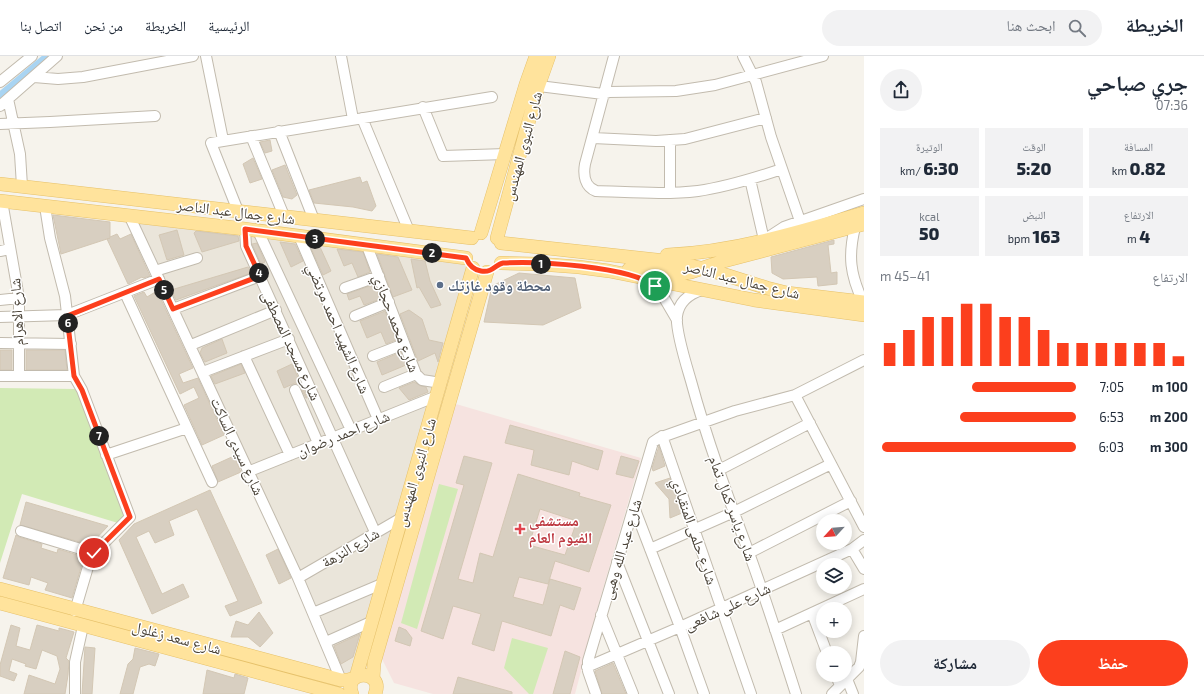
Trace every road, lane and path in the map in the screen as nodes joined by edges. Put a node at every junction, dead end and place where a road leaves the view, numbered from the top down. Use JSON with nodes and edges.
{"nodes":[{"id":1,"x":32,"y":56,"type":"edge"},
{"id":2,"x":58,"y":56,"type":"edge"},
{"id":3,"x":193,"y":56,"type":"edge"},
{"id":4,"x":206,"y":56,"type":"edge"},
{"id":5,"x":341,"y":56,"type":"edge"},
{"id":6,"x":536,"y":56,"type":"edge"},
{"id":7,"x":549,"y":56,"type":"edge"},
{"id":8,"x":614,"y":56,"type":"edge"},
{"id":9,"x":743,"y":56,"type":"edge"},
{"id":10,"x":824,"y":56,"type":"edge"},
{"id":11,"x":753,"y":74,"type":"junction"},
{"id":12,"x":34,"y":77,"type":"junction"},
{"id":13,"x":0,"y":82,"type":"edge"},
{"id":14,"x":532,"y":85,"type":"junction"},
{"id":15,"x":603,"y":94,"type":"junction"},
{"id":16,"x":492,"y":97,"type":"dead end"},
{"id":17,"x":8,"y":99,"type":"junction"},
{"id":18,"x":0,"y":106,"type":"edge"},
{"id":19,"x":424,"y":107,"type":"junction"},
{"id":20,"x":155,"y":116,"type":"dead end"},
{"id":21,"x":766,"y":118,"type":"junction"},
{"id":22,"x":357,"y":119,"type":"junction"},
{"id":23,"x":13,"y":123,"type":"junction"},
{"id":24,"x":0,"y":124,"type":"edge"},
{"id":25,"x":279,"y":131,"type":"junction"},
{"id":26,"x":251,"y":136,"type":"junction"},
{"id":27,"x":592,"y":138,"type":"junction"},
{"id":28,"x":223,"y":140,"type":"junction"},
{"id":29,"x":670,"y":140,"type":"junction"},
{"id":30,"x":506,"y":154,"type":"junction"},
{"id":31,"x":782,"y":169,"type":"junction"},
{"id":32,"x":750,"y":180,"type":"junction"},
{"id":33,"x":0,"y":184,"type":"edge"},
{"id":34,"x":22,"y":186,"type":"junction"},
{"id":35,"x":670,"y":193,"type":"junction"},
{"id":36,"x":864,"y":199,"type":"edge"},
{"id":37,"x":1,"y":201,"type":"edge"},
{"id":38,"x":45,"y":206,"type":"junction"},
{"id":39,"x":238,"y":211,"type":"junction"},
{"id":40,"x":864,"y":213,"type":"edge"},
{"id":41,"x":129,"y":215,"type":"junction"},
{"id":42,"x":284,"y":216,"type":"junction"},
{"id":43,"x":314,"y":220,"type":"junction"},
{"id":44,"x":800,"y":221,"type":"junction"},
{"id":45,"x":859,"y":226,"type":"edge"},
{"id":46,"x":245,"y":229,"type":"junction"},
{"id":47,"x":258,"y":231,"type":"junction"},
{"id":48,"x":409,"y":231,"type":"junction"},
{"id":49,"x":299,"y":236,"type":"junction"},
{"id":50,"x":477,"y":236,"type":"junction"},
{"id":51,"x":499,"y":240,"type":"junction"},
{"id":52,"x":764,"y":240,"type":"junction"},
{"id":53,"x":368,"y":246,"type":"junction"},
{"id":54,"x":10,"y":249,"type":"junction"},
{"id":55,"x":0,"y":251,"type":"edge"},
{"id":56,"x":581,"y":252,"type":"junction"},
{"id":57,"x":630,"y":257,"type":"junction"},
{"id":58,"x":197,"y":258,"type":"dead end"},
{"id":59,"x":470,"y":263,"type":"junction"},
{"id":60,"x":500,"y":263,"type":"junction"},
{"id":61,"x":580,"y":266,"type":"junction"},
{"id":62,"x":704,"y":268,"type":"junction"},
{"id":63,"x":609,"y":271,"type":"junction"},
{"id":64,"x":487,"y":272,"type":"junction"},
{"id":65,"x":157,"y":275,"type":"junction"},
{"id":66,"x":260,"y":276,"type":"junction"},
{"id":67,"x":379,"y":276,"type":"junction"},
{"id":68,"x":643,"y":279,"type":"junction"},
{"id":69,"x":345,"y":288,"type":"dead end"},
{"id":70,"x":702,"y":290,"type":"junction"},
{"id":71,"x":124,"y":293,"type":"junction"},
{"id":72,"x":18,"y":298,"type":"junction"},
{"id":73,"x":0,"y":300,"type":"edge"},
{"id":74,"x":389,"y":302,"type":"junction"},
{"id":75,"x":863,"y":302,"type":"edge"},
{"id":76,"x":173,"y":309,"type":"junction"},
{"id":77,"x":276,"y":310,"type":"junction"},
{"id":78,"x":864,"y":315,"type":"edge"},
{"id":79,"x":19,"y":316,"type":"junction"},
{"id":80,"x":67,"y":316,"type":"junction"},
{"id":81,"x":355,"y":316,"type":"dead end"},
{"id":82,"x":0,"y":317,"type":"edge"},
{"id":83,"x":677,"y":320,"type":"junction"},
{"id":84,"x":289,"y":339,"type":"junction"},
{"id":85,"x":0,"y":343,"type":"edge"},
{"id":86,"x":19,"y":343,"type":"junction"},
{"id":87,"x":71,"y":344,"type":"junction"},
{"id":88,"x":404,"y":344,"type":"junction"},
{"id":89,"x":190,"y":345,"type":"junction"},
{"id":90,"x":244,"y":356,"type":"junction"},
{"id":91,"x":373,"y":356,"type":"dead end"},
{"id":92,"x":864,"y":360,"type":"edge"},
{"id":93,"x":203,"y":372,"type":"junction"},
{"id":94,"x":416,"y":374,"type":"junction"},
{"id":95,"x":0,"y":376,"type":"edge"},
{"id":96,"x":19,"y":376,"type":"junction"},
{"id":97,"x":74,"y":376,"type":"junction"},
{"id":98,"x":441,"y":383,"type":"junction"},
{"id":99,"x":384,"y":386,"type":"dead end"},
{"id":100,"x":295,"y":390,"type":"dead end"},
{"id":101,"x":795,"y":395,"type":"junction"},
{"id":102,"x":437,"y":396,"type":"junction"},
{"id":103,"x":378,"y":419,"type":"junction"},
{"id":104,"x":702,"y":421,"type":"junction"},
{"id":105,"x":810,"y":423,"type":"junction"},
{"id":106,"x":187,"y":428,"type":"junction"},
{"id":107,"x":351,"y":430,"type":"junction"},
{"id":108,"x":434,"y":431,"type":"junction"},
{"id":109,"x":662,"y":436,"type":"junction"},
{"id":110,"x":334,"y":437,"type":"junction"},
{"id":111,"x":318,"y":443,"type":"junction"},
{"id":112,"x":106,"y":455,"type":"junction"},
{"id":113,"x":290,"y":455,"type":"junction"},
{"id":114,"x":831,"y":464,"type":"junction"},
{"id":115,"x":719,"y":470,"type":"junction"},
{"id":116,"x":250,"y":471,"type":"junction"},
{"id":117,"x":212,"y":482,"type":"dead end"},
{"id":118,"x":850,"y":501,"type":"junction"},
{"id":119,"x":634,"y":508,"type":"junction"},
{"id":120,"x":734,"y":512,"type":"junction"},
{"id":121,"x":403,"y":517,"type":"junction"},
{"id":122,"x":864,"y":527,"type":"edge"},
{"id":123,"x":694,"y":530,"type":"junction"},
{"id":124,"x":21,"y":531,"type":"dead end"},
{"id":125,"x":375,"y":532,"type":"junction"},
{"id":126,"x":864,"y":540,"type":"edge"},
{"id":127,"x":650,"y":549,"type":"junction"},
{"id":128,"x":852,"y":549,"type":"joint"},
{"id":129,"x":850,"y":550,"type":"edge"},
{"id":130,"x":94,"y":553,"type":"junction"},
{"id":131,"x":749,"y":553,"type":"junction"},
{"id":132,"x":617,"y":562,"type":"junction"},
{"id":133,"x":864,"y":569,"type":"edge"},
{"id":134,"x":298,"y":578,"type":"junction"},
{"id":135,"x":387,"y":587,"type":"junction"},
{"id":136,"x":0,"y":589,"type":"edge"},
{"id":137,"x":762,"y":589,"type":"junction"},
{"id":138,"x":864,"y":589,"type":"edge"},
{"id":139,"x":0,"y":603,"type":"edge"},
{"id":140,"x":384,"y":605,"type":"junction"},
{"id":141,"x":722,"y":608,"type":"junction"},
{"id":142,"x":75,"y":610,"type":"junction"},
{"id":143,"x":313,"y":613,"type":"junction"},
{"id":144,"x":812,"y":613,"type":"junction"},
{"id":145,"x":601,"y":615,"type":"junction"},
{"id":146,"x":373,"y":621,"type":"junction"},
{"id":147,"x":83,"y":626,"type":"junction"},
{"id":148,"x":680,"y":627,"type":"junction"},
{"id":149,"x":776,"y":630,"type":"junction"},
{"id":150,"x":864,"y":636,"type":"edge"},
{"id":151,"x":648,"y":641,"type":"junction"},
{"id":152,"x":326,"y":642,"type":"junction"},
{"id":153,"x":207,"y":644,"type":"junction"},
{"id":154,"x":824,"y":646,"type":"edge"},
{"id":155,"x":617,"y":654,"type":"junction"},
{"id":156,"x":863,"y":657,"type":"edge"},
{"id":157,"x":203,"y":658,"type":"junction"},
{"id":158,"x":587,"y":667,"type":"junction"},
{"id":159,"x":356,"y":677,"type":"junction"},
{"id":160,"x":341,"y":680,"type":"junction"},
{"id":161,"x":844,"y":683,"type":"junction"},
{"id":162,"x":378,"y":688,"type":"edge"},
{"id":163,"x":793,"y":693,"type":"edge"},
{"id":164,"x":75,"y":694,"type":"edge"},
{"id":165,"x":339,"y":694,"type":"edge"},
{"id":166,"x":352,"y":694,"type":"edge"},
{"id":167,"x":596,"y":694,"type":"edge"},
{"id":168,"x":633,"y":694,"type":"edge"},
{"id":169,"x":669,"y":694,"type":"edge"},
{"id":170,"x":704,"y":694,"type":"edge"},
{"id":171,"x":751,"y":694,"type":"edge"},
{"id":172,"x":832,"y":694,"type":"edge"},
{"id":173,"x":853,"y":694,"type":"edge"}],
"edges":[{"from":1,"to":13,"type":"street"},
{"from":2,"to":12,"type":"street"},
{"from":3,"to":12,"type":"street"},
{"from":4,"to":28,"type":"street"},
{"from":5,"to":22,"type":"street"},
{"from":6,"to":14,"type":"main road","name":"شارع النبوى المهندس"},
{"from":7,"to":14,"type":"main road","name":"شارع النبوى المهندس"},
{"from":8,"to":15,"type":"street"},
{"from":9,"to":11,"type":"street"},
{"from":10,"to":11,"type":"street"},
{"from":11,"to":15,"type":"street"},
{"from":11,"to":21,"type":"street"},
{"from":12,"to":17,"type":"street"},
{"from":14,"to":15,"type":"street"},
{"from":14,"to":30,"type":"main road","name":"شارع النبوى المهندس"},
{"from":14,"to":51,"type":"main road","name":"شارع النبوى المهندس"},
{"from":15,"to":27,"type":"street"},
{"from":16,"to":19,"type":"street"},
{"from":17,"to":18,"type":"street"},
{"from":17,"to":23,"type":"street"},
{"from":19,"to":22,"type":"street"},
{"from":19,"to":30,"type":"street"},
{"from":20,"to":23,"type":"street"},
{"from":21,"to":29,"type":"street"},
{"from":21,"to":31,"type":"street"},
{"from":22,"to":25,"type":"street"},
{"from":22,"to":48,"type":"street"},
{"from":23,"to":24,"type":"street"},
{"from":23,"to":34,"type":"street"},
{"from":25,"to":26,"type":"street"},
{"from":25,"to":43,"type":"street"},
{"from":26,"to":28,"type":"street"},
{"from":26,"to":42,"type":"street"},
{"from":27,"to":29,"type":"street"},
{"from":27,"to":35,"type":"street"},
{"from":28,"to":39,"type":"street"},
{"from":29,"to":35,"type":"street"},
{"from":30,"to":50,"type":"main road","name":"شارع النبوى المهندس"},
{"from":31,"to":32,"type":"street"},
{"from":31,"to":44,"type":"street"},
{"from":32,"to":35,"type":"street"},
{"from":32,"to":52,"type":"street"},
{"from":33,"to":34,"type":"main road","name":"شارع جمال عبد الناصر"},
{"from":34,"to":39,"type":"main road","name":"شارع جمال عبد الناصر"},
{"from":36,"to":44,"type":"street"},
{"from":37,"to":38,"type":"main road","name":"شارع جمال عبد الناصر"},
{"from":37,"to":54,"type":"street","name":"شارع الاهرام"},
{"from":38,"to":41,"type":"main road","name":"شارع جمال عبد الناصر"},
{"from":38,"to":80,"type":"street"},
{"from":39,"to":42,"type":"main road","name":"شارع جمال عبد الناصر"},
{"from":40,"to":52,"type":"main road"},
{"from":41,"to":46,"type":"main road","name":"شارع جمال عبد الناصر"},
{"from":41,"to":65,"type":"street","name":"شارع سيدى الساكت"},
{"from":42,"to":43,"type":"main road","name":"شارع جمال عبد الناصر"},
{"from":43,"to":48,"type":"main road","name":"شارع جمال عبد الناصر"},
{"from":44,"to":52,"type":"street"},
{"from":45,"to":62,"type":"main road"},
{"from":45,"to":75,"type":"street"},
{"from":46,"to":47,"type":"main road","name":"شارع جمال عبد الناصر"},
{"from":46,"to":66,"type":"street","name":"شارع مسجد المصطفى"},
{"from":47,"to":49,"type":"main road","name":"شارع جمال عبد الناصر"},
{"from":47,"to":107,"type":"street"},
{"from":48,"to":50,"type":"main road","name":"شارع جمال عبد الناصر"},
{"from":49,"to":53,"type":"main road","name":"شارع جمال عبد الناصر"},
{"from":49,"to":103,"type":"street","name":"شارع الشهيد احمد مرتضي"},
{"from":50,"to":51,"type":"main road"},
{"from":50,"to":59,"type":"main road"},
{"from":51,"to":56,"type":"main road","name":"شارع جمال عبد الناصر"},
{"from":51,"to":60,"type":"main road"},
{"from":52,"to":57,"type":"main road"},
{"from":53,"to":59,"type":"main road","name":"شارع جمال عبد الناصر"},
{"from":53,"to":67,"type":"street","name":"شارع محمد حجازي"},
{"from":54,"to":55,"type":"street"},
{"from":54,"to":72,"type":"street","name":"شارع الاهرام"},
{"from":56,"to":57,"type":"main road","name":"شارع جمال عبد الناصر"},
{"from":56,"to":61,"type":"main road"},
{"from":57,"to":62,"type":"main road","name":"شارع جمال عبد الناصر"},
{"from":58,"to":65,"type":"street"},
{"from":59,"to":64,"type":"main road"},
{"from":59,"to":98,"type":"main road","name":"شارع النبوى المهندس"},
{"from":60,"to":61,"type":"main road","name":"شارع جمال عبد الناصر"},
{"from":60,"to":64,"type":"main road"},
{"from":61,"to":63,"type":"main road","name":"شارع جمال عبد الناصر"},
{"from":62,"to":63,"type":"main road"},
{"from":62,"to":75,"type":"main road","name":"شارع جمال عبد الناصر"},
{"from":63,"to":68,"type":"main road","name":"شارع جمال عبد الناصر"},
{"from":64,"to":108,"type":"main road","name":"شارع النبوى المهندس"},
{"from":65,"to":71,"type":"street"},
{"from":65,"to":76,"type":"street","name":"شارع سيدى الساكت"},
{"from":66,"to":76,"type":"street"},
{"from":66,"to":77,"type":"street","name":"شارع مسجد المصطفى"},
{"from":67,"to":69,"type":"street"},
{"from":67,"to":74,"type":"street","name":"شارع محمد حجازي"},
{"from":68,"to":70,"type":"main road","name":"شارع جمال عبد الناصر"},
{"from":68,"to":83,"type":"street","name":"شارع ياسر كمال تمام"},
{"from":70,"to":78,"type":"main road","name":"شارع جمال عبد الناصر"},
{"from":70,"to":83,"type":"street"},
{"from":71,"to":80,"type":"street"},
{"from":71,"to":106,"type":"street"},
{"from":72,"to":73,"type":"street"},
{"from":72,"to":79,"type":"street","name":"شارع الاهرام"},
{"from":74,"to":81,"type":"street"},
{"from":74,"to":88,"type":"street","name":"شارع محمد حجازي"},
{"from":76,"to":89,"type":"street","name":"شارع سيدى الساكت"},
{"from":77,"to":84,"type":"street","name":"شارع مسجد المصطفى"},
{"from":77,"to":89,"type":"street"},
{"from":79,"to":80,"type":"street"},
{"from":79,"to":82,"type":"street"},
{"from":79,"to":86,"type":"street","name":"شارع الاهرام"},
{"from":80,"to":87,"type":"street"},
{"from":83,"to":104,"type":"street","name":"شارع ياسر كمال تمام"},
{"from":84,"to":90,"type":"street"},
{"from":84,"to":110,"type":"street","name":"شارع مسجد المصطفى"},
{"from":85,"to":86,"type":"street"},
{"from":86,"to":87,"type":"street"},
{"from":86,"to":96,"type":"street","name":"شارع الاهرام"},
{"from":87,"to":97,"type":"street"},
{"from":88,"to":91,"type":"street"},
{"from":88,"to":94,"type":"street","name":"شارع محمد حجازي"},
{"from":89,"to":93,"type":"street","name":"شارع سيدى الساكت"},
{"from":90,"to":93,"type":"street"},
{"from":90,"to":113,"type":"street"},
{"from":92,"to":101,"type":"street"},
{"from":93,"to":116,"type":"street","name":"شارع سيدى الساكت"},
{"from":94,"to":98,"type":"street","name":"شارع محمد حجازي"},
{"from":94,"to":99,"type":"street"},
{"from":95,"to":96,"type":"street"},
{"from":96,"to":97,"type":"street"},
{"from":97,"to":112,"type":"street"},
{"from":98,"to":102,"type":"main road","name":"شارع النبوى المهندس"},
{"from":100,"to":111,"type":"street"},
{"from":101,"to":104,"type":"street"},
{"from":101,"to":105,"type":"street"},
{"from":102,"to":103,"type":"street","name":"شارع احمد رضوان"},
{"from":102,"to":108,"type":"main road","name":"شارع النبوى المهندس"},
{"from":103,"to":107,"type":"street","name":"شارع احمد رضوان"},
{"from":104,"to":109,"type":"street"},
{"from":104,"to":115,"type":"street","name":"شارع ياسر كمال تمام"},
{"from":105,"to":114,"type":"street"},
{"from":105,"to":115,"type":"street"},
{"from":106,"to":112,"type":"street"},
{"from":106,"to":117,"type":"street"},
{"from":107,"to":110,"type":"street","name":"شارع احمد رضوان"},
{"from":108,"to":121,"type":"main road","name":"شارع النبوى المهندس"},
{"from":108,"to":135,"type":"main road","name":"شارع النبوى المهندس"},
{"from":109,"to":119,"type":"street","name":"شارع عبد الله وهبى"},
{"from":109,"to":123,"type":"street","name":"شارع حلمى المنقبادي"},
{"from":110,"to":111,"type":"street","name":"شارع احمد رضوان"},
{"from":110,"to":125,"type":"street","name":"شارع مسجد المصطفى"},
{"from":111,"to":113,"type":"street","name":"شارع احمد رضوان"},
{"from":112,"to":130,"type":"street"},
{"from":113,"to":116,"type":"street","name":"شارع احمد رضوان"},
{"from":114,"to":118,"type":"street"},
{"from":114,"to":120,"type":"street"},
{"from":115,"to":120,"type":"street","name":"شارع ياسر كمال تمام"},
{"from":116,"to":134,"type":"street","name":"شارع سيدى الساكت"},
{"from":118,"to":122,"type":"street"},
{"from":118,"to":131,"type":"street"},
{"from":119,"to":127,"type":"street"},
{"from":119,"to":132,"type":"street","name":"شارع عبد الله وهبى"},
{"from":120,"to":123,"type":"street"},
{"from":120,"to":131,"type":"street","name":"شارع ياسر كمال تمام"},
{"from":121,"to":125,"type":"street","name":"شارع النزهة"},
{"from":121,"to":135,"type":"main road","name":"شارع النبوى المهندس"},
{"from":123,"to":127,"type":"street"},
{"from":123,"to":141,"type":"street","name":"شارع حلمى المنقبادي"},
{"from":124,"to":130,"type":"street"},
{"from":125,"to":134,"type":"street","name":"شارع النزهة"},
{"from":126,"to":128,"type":"street","name":"شارع على شافعى"},
{"from":127,"to":148,"type":"street"},
{"from":128,"to":133,"type":"street"},
{"from":129,"to":137,"type":"street","name":"شارع على شافعى"},
{"from":130,"to":142,"type":"street"},
{"from":131,"to":137,"type":"street","name":"شارع ياسر كمال تمام"},
{"from":132,"to":145,"type":"street","name":"شارع عبد الله وهبى"},
{"from":132,"to":151,"type":"street"},
{"from":134,"to":143,"type":"street","name":"شارع سيدى الساكت"},
{"from":135,"to":140,"type":"main road","name":"شارع النبوى المهندس"},
{"from":135,"to":143,"type":"street"},
{"from":136,"to":142,"type":"main road","name":"شارع سعد زغلول"},
{"from":137,"to":141,"type":"street","name":"شارع على شافعى"},
{"from":137,"to":149,"type":"street","name":"شارع ياسر كمال تمام"},
{"from":138,"to":144,"type":"street"},
{"from":139,"to":147,"type":"main road","name":"شارع سعد زغلول"},
{"from":140,"to":146,"type":"main road","name":"شارع النبوى المهندس"},
{"from":140,"to":162,"type":"main road","name":"شارع النبوى المهندس"},
{"from":141,"to":148,"type":"street","name":"شارع على شافعى"},
{"from":141,"to":171,"type":"street","name":"شارع حلمى المنقبادي"},
{"from":142,"to":153,"type":"main road","name":"شارع سعد زغلول"},
{"from":143,"to":152,"type":"street","name":"شارع سيدى الساكت"},
{"from":144,"to":149,"type":"street"},
{"from":144,"to":154,"type":"street"},
{"from":145,"to":155,"type":"street"},
{"from":145,"to":158,"type":"street","name":"شارع عبد الله وهبى"},
{"from":146,"to":152,"type":"street"},
{"from":146,"to":159,"type":"main road","name":"شارع النبوى المهندس"},
{"from":147,"to":157,"type":"main road","name":"شارع سعد زغلول"},
{"from":147,"to":164,"type":"street"},
{"from":148,"to":151,"type":"street","name":"شارع على شافعى"},
{"from":148,"to":170,"type":"street"},
{"from":149,"to":163,"type":"street","name":"شارع ياسر كمال تمام"},
{"from":150,"to":156,"type":"street"},
{"from":151,"to":155,"type":"street","name":"شارع على شافعى"},
{"from":151,"to":169,"type":"street"},
{"from":152,"to":160,"type":"street","name":"شارع سيدى الساكت"},
{"from":153,"to":157,"type":"main road"},
{"from":153,"to":160,"type":"main road","name":"شارع سعد زغلول"},
{"from":155,"to":158,"type":"street","name":"شارع على شافعى"},
{"from":155,"to":168,"type":"street"},
{"from":156,"to":161,"type":"street"},
{"from":157,"to":165,"type":"main road","name":"شارع سعد زغلول"},
{"from":158,"to":167,"type":"street"},
{"from":159,"to":160,"type":"main road","name":"شارع سعد زغلول"},
{"from":159,"to":162,"type":"main road","name":"شارع سعد زغلول"},
{"from":159,"to":166,"type":"main road","name":"شارع النبوى المهندس"},
{"from":161,"to":172,"type":"street"},
{"from":161,"to":173,"type":"street"}]}
